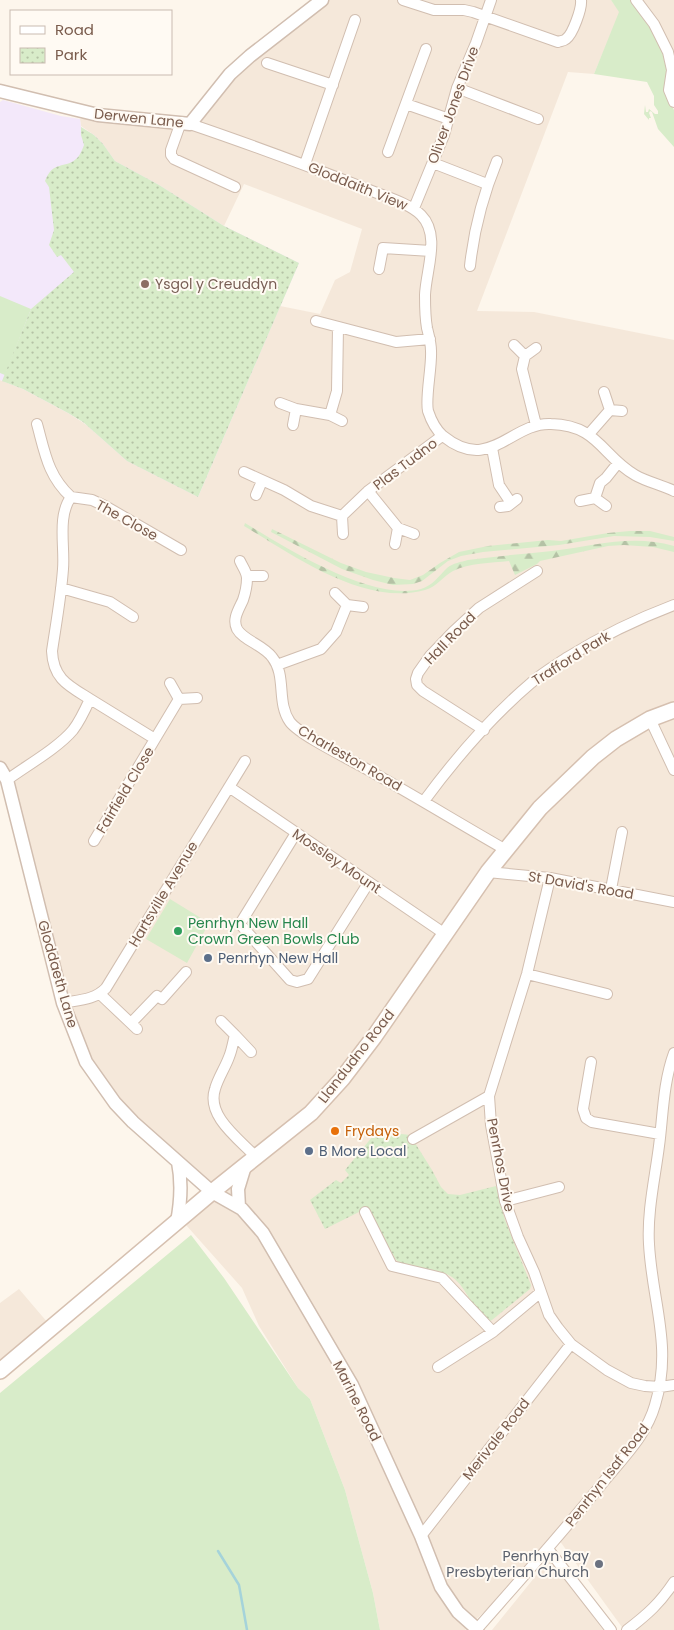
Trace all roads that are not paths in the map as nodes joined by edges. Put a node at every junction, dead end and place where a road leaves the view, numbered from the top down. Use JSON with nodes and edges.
{"nodes":[{"id":1,"x":322,"y":0,"type":"edge"},
{"id":2,"x":403,"y":0,"type":"edge"},
{"id":3,"x":490,"y":0,"type":"edge"},
{"id":4,"x":581,"y":0,"type":"edge"},
{"id":5,"x":636,"y":0,"type":"edge"},
{"id":6,"x":447,"y":5,"type":"edge"},
{"id":7,"x":486,"y":16,"type":"junction"},
{"id":8,"x":355,"y":20,"type":"dead end"},
{"id":9,"x":426,"y":49,"type":"dead end"},
{"id":10,"x":267,"y":62,"type":"dead end"},
{"id":11,"x":333,"y":85,"type":"junction"},
{"id":12,"x":457,"y":88,"type":"junction"},
{"id":13,"x":0,"y":91,"type":"edge"},
{"id":14,"x":674,"y":102,"type":"edge"},
{"id":15,"x":406,"y":104,"type":"junction"},
{"id":16,"x":449,"y":118,"type":"junction"},
{"id":17,"x":538,"y":119,"type":"dead end"},
{"id":18,"x":185,"y":123,"type":"junction"},
{"id":19,"x":388,"y":152,"type":"dead end"},
{"id":20,"x":497,"y":161,"type":"dead end"},
{"id":21,"x":433,"y":163,"type":"junction"},
{"id":22,"x":305,"y":164,"type":"junction"},
{"id":23,"x":487,"y":184,"type":"junction"},
{"id":24,"x":235,"y":187,"type":"dead end"},
{"id":25,"x":414,"y":208,"type":"junction"},
{"id":26,"x":431,"y":251,"type":"junction"},
{"id":27,"x":470,"y":266,"type":"dead end"},
{"id":28,"x":379,"y":269,"type":"dead end"},
{"id":29,"x":316,"y":321,"type":"dead end"},
{"id":30,"x":338,"y":327,"type":"junction"},
{"id":31,"x":430,"y":339,"type":"junction"},
{"id":32,"x":514,"y":345,"type":"dead end"},
{"id":33,"x":536,"y":348,"type":"dead end"},
{"id":34,"x":525,"y":356,"type":"junction"},
{"id":35,"x":604,"y":392,"type":"dead end"},
{"id":36,"x":280,"y":403,"type":"dead end"},
{"id":37,"x":296,"y":409,"type":"junction"},
{"id":38,"x":610,"y":410,"type":"junction"},
{"id":39,"x":622,"y":411,"type":"dead end"},
{"id":40,"x":330,"y":414,"type":"junction"},
{"id":41,"x":342,"y":421,"type":"dead end"},
{"id":42,"x":37,"y":424,"type":"dead end"},
{"id":43,"x":293,"y":425,"type":"dead end"},
{"id":44,"x":536,"y":425,"type":"junction"},
{"id":45,"x":589,"y":434,"type":"junction"},
{"id":46,"x":442,"y":436,"type":"junction"},
{"id":47,"x":492,"y":448,"type":"junction"},
{"id":48,"x":618,"y":463,"type":"junction"},
{"id":49,"x":244,"y":472,"type":"dead end"},
{"id":50,"x":262,"y":481,"type":"junction"},
{"id":51,"x":674,"y":490,"type":"edge"},
{"id":52,"x":368,"y":491,"type":"junction"},
{"id":53,"x":256,"y":495,"type":"dead end"},
{"id":54,"x":71,"y":497,"type":"junction"},
{"id":55,"x":595,"y":498,"type":"junction"},
{"id":56,"x":580,"y":501,"type":"dead end"},
{"id":57,"x":606,"y":506,"type":"dead end"},
{"id":58,"x":500,"y":507,"type":"dead end"},
{"id":59,"x":342,"y":516,"type":"junction"},
{"id":60,"x":398,"y":528,"type":"junction"},
{"id":61,"x":343,"y":534,"type":"dead end"},
{"id":62,"x":414,"y":534,"type":"dead end"},
{"id":63,"x":395,"y":544,"type":"dead end"},
{"id":64,"x":181,"y":550,"type":"dead end"},
{"id":65,"x":240,"y":560,"type":"dead end"},
{"id":66,"x":537,"y":571,"type":"dead end"},
{"id":67,"x":247,"y":576,"type":"junction"},
{"id":68,"x":263,"y":576,"type":"dead end"},
{"id":69,"x":61,"y":588,"type":"junction"},
{"id":70,"x":335,"y":593,"type":"dead end"},
{"id":71,"x":347,"y":605,"type":"junction"},
{"id":72,"x":674,"y":605,"type":"edge"},
{"id":73,"x":363,"y":607,"type":"dead end"},
{"id":74,"x":133,"y":617,"type":"dead end"},
{"id":75,"x":277,"y":665,"type":"junction"},
{"id":76,"x":170,"y":683,"type":"dead end"},
{"id":77,"x":197,"y":698,"type":"dead end"},
{"id":78,"x":90,"y":699,"type":"junction"},
{"id":79,"x":179,"y":699,"type":"junction"},
{"id":80,"x":674,"y":710,"type":"edge"},
{"id":81,"x":650,"y":719,"type":"junction"},
{"id":82,"x":484,"y":730,"type":"junction"},
{"id":83,"x":155,"y":739,"type":"junction"},
{"id":84,"x":245,"y":761,"type":"dead end"},
{"id":85,"x":0,"y":768,"type":"edge"},
{"id":86,"x":674,"y":770,"type":"edge"},
{"id":87,"x":6,"y":780,"type":"junction"},
{"id":88,"x":229,"y":788,"type":"junction"},
{"id":89,"x":424,"y":801,"type":"junction"},
{"id":90,"x":622,"y":832,"type":"dead end"},
{"id":91,"x":296,"y":833,"type":"junction"},
{"id":92,"x":94,"y":841,"type":"dead end"},
{"id":93,"x":506,"y":850,"type":"junction"},
{"id":94,"x":488,"y":872,"type":"junction"},
{"id":95,"x":550,"y":878,"type":"junction"},
{"id":96,"x":369,"y":882,"type":"junction"},
{"id":97,"x":611,"y":889,"type":"junction"},
{"id":98,"x":674,"y":902,"type":"edge"},
{"id":99,"x":444,"y":934,"type":"junction"},
{"id":100,"x":186,"y":972,"type":"dead end"},
{"id":101,"x":527,"y":974,"type":"junction"},
{"id":102,"x":100,"y":994,"type":"junction"},
{"id":103,"x":607,"y":994,"type":"dead end"},
{"id":104,"x":63,"y":1003,"type":"junction"},
{"id":105,"x":221,"y":1021,"type":"dead end"},
{"id":106,"x":235,"y":1035,"type":"junction"},
{"id":107,"x":251,"y":1052,"type":"dead end"},
{"id":108,"x":674,"y":1053,"type":"edge"},
{"id":109,"x":587,"y":1067,"type":"dead end"},
{"id":110,"x":489,"y":1096,"type":"junction"},
{"id":111,"x":660,"y":1134,"type":"junction"},
{"id":112,"x":413,"y":1138,"type":"dead end"},
{"id":113,"x":250,"y":1161,"type":"junction"},
{"id":114,"x":178,"y":1162,"type":"junction"},
{"id":115,"x":559,"y":1187,"type":"dead end"},
{"id":116,"x":212,"y":1192,"type":"junction"},
{"id":117,"x":505,"y":1201,"type":"junction"},
{"id":118,"x":239,"y":1207,"type":"junction"},
{"id":119,"x":365,"y":1212,"type":"dead end"},
{"id":120,"x":177,"y":1222,"type":"junction"},
{"id":121,"x":541,"y":1292,"type":"junction"},
{"id":122,"x":492,"y":1332,"type":"junction"},
{"id":123,"x":572,"y":1344,"type":"junction"},
{"id":124,"x":438,"y":1367,"type":"dead end"},
{"id":125,"x":0,"y":1371,"type":"edge"},
{"id":126,"x":674,"y":1384,"type":"edge"},
{"id":127,"x":660,"y":1387,"type":"junction"},
{"id":128,"x":421,"y":1536,"type":"junction"},
{"id":129,"x":548,"y":1548,"type":"junction"},
{"id":130,"x":674,"y":1582,"type":"edge"},
{"id":131,"x":477,"y":1630,"type":"edge"},
{"id":132,"x":611,"y":1630,"type":"edge"},
{"id":133,"x":627,"y":1630,"type":"edge"}],
"edges":[{"from":1,"to":18,"type":"street","name":"Derwen Lane"},
{"from":2,"to":6,"type":"street"},
{"from":3,"to":7,"type":"street","name":"Oliver Jones Drive"},
{"from":4,"to":7,"type":"street"},
{"from":5,"to":14,"type":"street"},
{"from":6,"to":7,"type":"street"},
{"from":7,"to":12,"type":"street","name":"Oliver Jones Drive"},
{"from":8,"to":11,"type":"street"},
{"from":9,"to":15,"type":"street"},
{"from":10,"to":11,"type":"street"},
{"from":11,"to":22,"type":"street"},
{"from":12,"to":16,"type":"street","name":"Oliver Jones Drive"},
{"from":12,"to":17,"type":"street"},
{"from":13,"to":18,"type":"street","name":"Derwen Lane"},
{"from":15,"to":16,"type":"street"},
{"from":15,"to":19,"type":"street"},
{"from":16,"to":21,"type":"street","name":"Oliver Jones Drive"},
{"from":18,"to":22,"type":"street","name":"Gloddaith View"},
{"from":18,"to":24,"type":"street"},
{"from":20,"to":23,"type":"street"},
{"from":21,"to":23,"type":"street"},
{"from":21,"to":25,"type":"street","name":"Oliver Jones Drive"},
{"from":22,"to":25,"type":"street","name":"Gloddaith View"},
{"from":23,"to":27,"type":"street"},
{"from":25,"to":26,"type":"street","name":"Gloddaith View"},
{"from":26,"to":28,"type":"street"},
{"from":26,"to":31,"type":"street","name":"Gloddaith View"},
{"from":29,"to":30,"type":"street"},
{"from":30,"to":31,"type":"street"},
{"from":30,"to":40,"type":"street"},
{"from":31,"to":46,"type":"street","name":"Gloddaith View"},
{"from":32,"to":34,"type":"street"},
{"from":33,"to":34,"type":"street"},
{"from":34,"to":44,"type":"street"},
{"from":35,"to":38,"type":"street"},
{"from":36,"to":37,"type":"street"},
{"from":37,"to":40,"type":"street"},
{"from":37,"to":43,"type":"street"},
{"from":38,"to":39,"type":"street"},
{"from":38,"to":45,"type":"street"},
{"from":40,"to":41,"type":"street"},
{"from":42,"to":54,"type":"street"},
{"from":44,"to":45,"type":"street"},
{"from":44,"to":47,"type":"street"},
{"from":45,"to":48,"type":"street"},
{"from":46,"to":47,"type":"street"},
{"from":46,"to":52,"type":"street","name":"Plas Tudno"},
{"from":47,"to":58,"type":"street"},
{"from":48,"to":51,"type":"street"},
{"from":48,"to":55,"type":"street"},
{"from":49,"to":50,"type":"street"},
{"from":50,"to":53,"type":"street"},
{"from":50,"to":59,"type":"street"},
{"from":52,"to":59,"type":"street","name":"Plas Tudno"},
{"from":52,"to":60,"type":"street","name":"Plas Tudno"},
{"from":54,"to":64,"type":"street","name":"The Close"},
{"from":54,"to":69,"type":"street","name":"Fairfield Close"},
{"from":55,"to":56,"type":"street"},
{"from":55,"to":57,"type":"street"},
{"from":59,"to":61,"type":"street"},
{"from":60,"to":62,"type":"street"},
{"from":60,"to":63,"type":"street"},
{"from":65,"to":67,"type":"street"},
{"from":66,"to":82,"type":"street","name":"Hall Road"},
{"from":67,"to":68,"type":"street"},
{"from":67,"to":75,"type":"street","name":"Charleston Road"},
{"from":69,"to":74,"type":"street"},
{"from":69,"to":78,"type":"street","name":"Fairfield Close"},
{"from":70,"to":71,"type":"street"},
{"from":71,"to":73,"type":"street"},
{"from":71,"to":75,"type":"street"},
{"from":72,"to":82,"type":"street","name":"Trafford Park"},
{"from":75,"to":89,"type":"street","name":"Charleston Road"},
{"from":76,"to":79,"type":"street"},
{"from":77,"to":79,"type":"street"},
{"from":78,"to":83,"type":"street","name":"Fairfield Close"},
{"from":78,"to":87,"type":"street"},
{"from":79,"to":83,"type":"street","name":"Fairfield Close"},
{"from":80,"to":81,"type":"main road","name":"Llandudno Road"},
{"from":81,"to":86,"type":"street"},
{"from":81,"to":93,"type":"main road","name":"Llandudno Road"},
{"from":82,"to":89,"type":"street","name":"Trafford Park"},
{"from":83,"to":92,"type":"street","name":"Fairfield Close"},
{"from":84,"to":88,"type":"street","name":"Hartsville Avenue"},
{"from":85,"to":87,"type":"street","name":"Gloddaeth Lane"},
{"from":87,"to":104,"type":"street","name":"Gloddaeth Lane"},
{"from":88,"to":91,"type":"street","name":"Mossley Mount"},
{"from":88,"to":102,"type":"street","name":"Hartsville Avenue"},
{"from":89,"to":93,"type":"street","name":"Charleston Road"},
{"from":90,"to":97,"type":"street"},
{"from":91,"to":96,"type":"street","name":"Mossley Mount"},
{"from":91,"to":96,"type":"street"},
{"from":93,"to":94,"type":"main road","name":"Llandudno Road"},
{"from":94,"to":95,"type":"street","name":"St David's Road"},
{"from":94,"to":99,"type":"main road","name":"Llandudno Road"},
{"from":95,"to":97,"type":"street","name":"St David's Road"},
{"from":95,"to":101,"type":"street","name":"Penrhos Drive"},
{"from":96,"to":99,"type":"street","name":"Mossley Mount"},
{"from":97,"to":98,"type":"street","name":"St David's Road"},
{"from":99,"to":113,"type":"main road","name":"Llandudno Road"},
{"from":100,"to":102,"type":"street"},
{"from":101,"to":103,"type":"street"},
{"from":101,"to":110,"type":"street","name":"Penrhos Drive"},
{"from":102,"to":104,"type":"street"},
{"from":104,"to":114,"type":"street","name":"Gloddaeth Lane"},
{"from":105,"to":106,"type":"street"},
{"from":106,"to":107,"type":"street"},
{"from":106,"to":113,"type":"street"},
{"from":108,"to":111,"type":"street","name":"Penrhyn Isaf Road"},
{"from":109,"to":111,"type":"street"},
{"from":110,"to":112,"type":"street"},
{"from":110,"to":117,"type":"street","name":"Penrhos Drive"},
{"from":111,"to":127,"type":"street","name":"Penrhyn Isaf Road"},
{"from":113,"to":116,"type":"main road","name":"Llandudno Road"},
{"from":113,"to":118,"type":"street"},
{"from":114,"to":116,"type":"street","name":"Gloddaeth Lane"},
{"from":114,"to":120,"type":"street"},
{"from":115,"to":117,"type":"street"},
{"from":116,"to":118,"type":"street","name":"Marine Road"},
{"from":116,"to":120,"type":"main road","name":"Llandudno Road"},
{"from":117,"to":121,"type":"street","name":"Penrhos Drive"},
{"from":118,"to":128,"type":"street","name":"Marine Road"},
{"from":119,"to":122,"type":"street"},
{"from":120,"to":125,"type":"main road","name":"Llandudno Road"},
{"from":121,"to":122,"type":"street"},
{"from":121,"to":123,"type":"street","name":"Penrhos Drive"},
{"from":122,"to":124,"type":"street"},
{"from":123,"to":127,"type":"street","name":"Penrhos Drive"},
{"from":123,"to":128,"type":"street","name":"Merivale Road"},
{"from":126,"to":127,"type":"street"},
{"from":127,"to":129,"type":"street","name":"Penrhyn Isaf Road"},
{"from":128,"to":131,"type":"street","name":"Marine Road"},
{"from":129,"to":131,"type":"street","name":"Penrhyn Isaf Road"},
{"from":129,"to":132,"type":"street"},
{"from":130,"to":133,"type":"street"}]}
